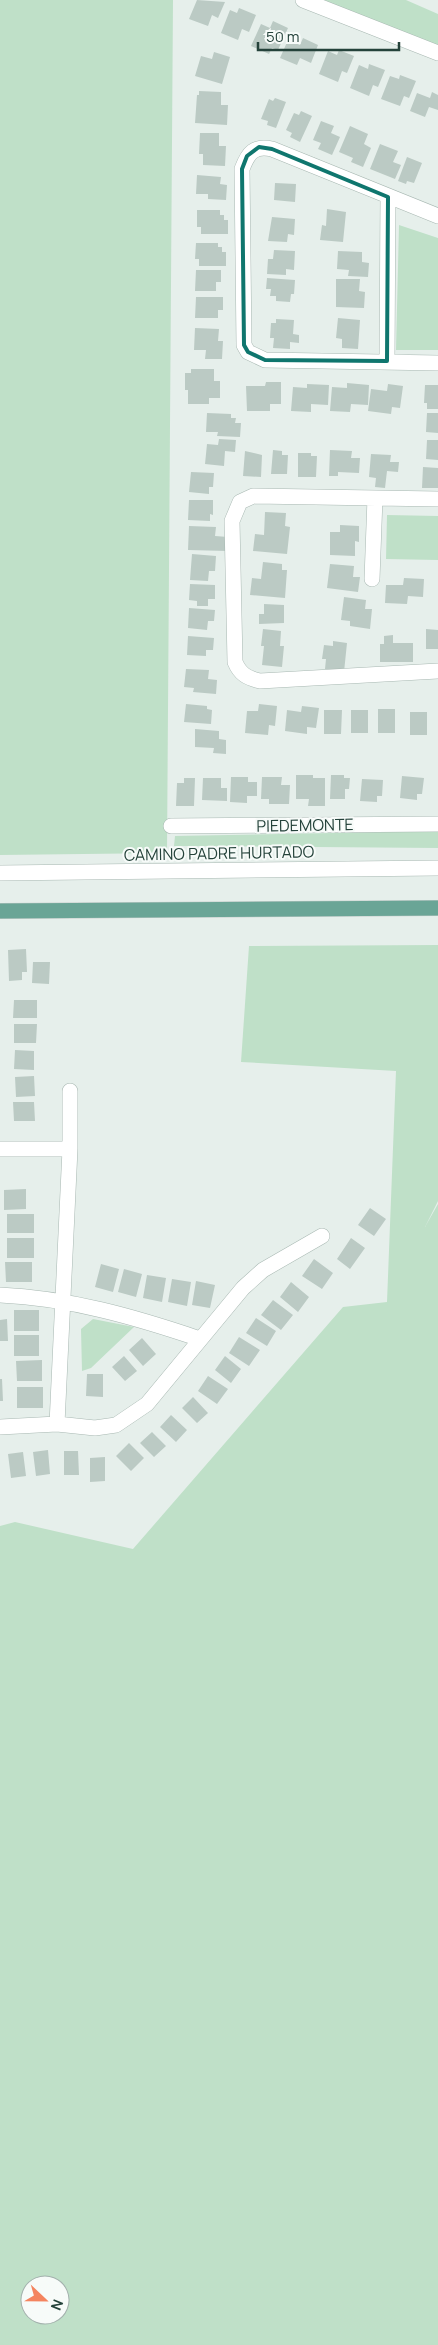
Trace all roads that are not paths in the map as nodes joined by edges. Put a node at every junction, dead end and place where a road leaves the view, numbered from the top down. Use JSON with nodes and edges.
{"nodes":[{"id":1,"x":303,"y":0,"type":"edge"},
{"id":2,"x":438,"y":53,"type":"edge"},
{"id":3,"x":388,"y":197,"type":"junction"},
{"id":4,"x":438,"y":216,"type":"edge"},
{"id":5,"x":388,"y":361,"type":"junction"},
{"id":6,"x":438,"y":363,"type":"edge"},
{"id":7,"x":375,"y":498,"type":"junction"},
{"id":8,"x":438,"y":499,"type":"edge"},
{"id":9,"x":372,"y":579,"type":"dead end"},
{"id":10,"x":438,"y":672,"type":"edge"},
{"id":11,"x":438,"y":824,"type":"edge"},
{"id":12,"x":171,"y":826,"type":"dead end"},
{"id":13,"x":438,"y":868,"type":"edge"},
{"id":14,"x":0,"y":873,"type":"edge"},
{"id":15,"x":438,"y":908,"type":"edge"},
{"id":16,"x":0,"y":912,"type":"edge"},
{"id":17,"x":70,"y":1091,"type":"dead end"},
{"id":18,"x":0,"y":1149,"type":"edge"},
{"id":19,"x":70,"y":1149,"type":"junction"},
{"id":20,"x":322,"y":1236,"type":"dead end"},
{"id":21,"x":0,"y":1295,"type":"edge"},
{"id":22,"x":64,"y":1302,"type":"junction"},
{"id":23,"x":200,"y":1339,"type":"junction"},
{"id":24,"x":57,"y":1424,"type":"junction"},
{"id":25,"x":0,"y":1427,"type":"edge"}],
"edges":[{"from":1,"to":2,"type":"street"},
{"from":3,"to":4,"type":"street"},
{"from":3,"to":5,"type":"street"},
{"from":3,"to":5,"type":"street"},
{"from":5,"to":6,"type":"street"},
{"from":7,"to":8,"type":"street"},
{"from":7,"to":9,"type":"street"},
{"from":7,"to":10,"type":"street"},
{"from":11,"to":12,"type":"street","name":"PIEDEMONTE"},
{"from":13,"to":14,"type":"street","name":"CAMINO PADRE HURTADO"},
{"from":15,"to":16,"type":"main road"},
{"from":17,"to":19,"type":"street"},
{"from":18,"to":19,"type":"street"},
{"from":19,"to":22,"type":"street"},
{"from":20,"to":23,"type":"street"},
{"from":21,"to":22,"type":"street"},
{"from":22,"to":23,"type":"street"},
{"from":22,"to":24,"type":"street"},
{"from":23,"to":24,"type":"street"},
{"from":24,"to":25,"type":"street"}]}
